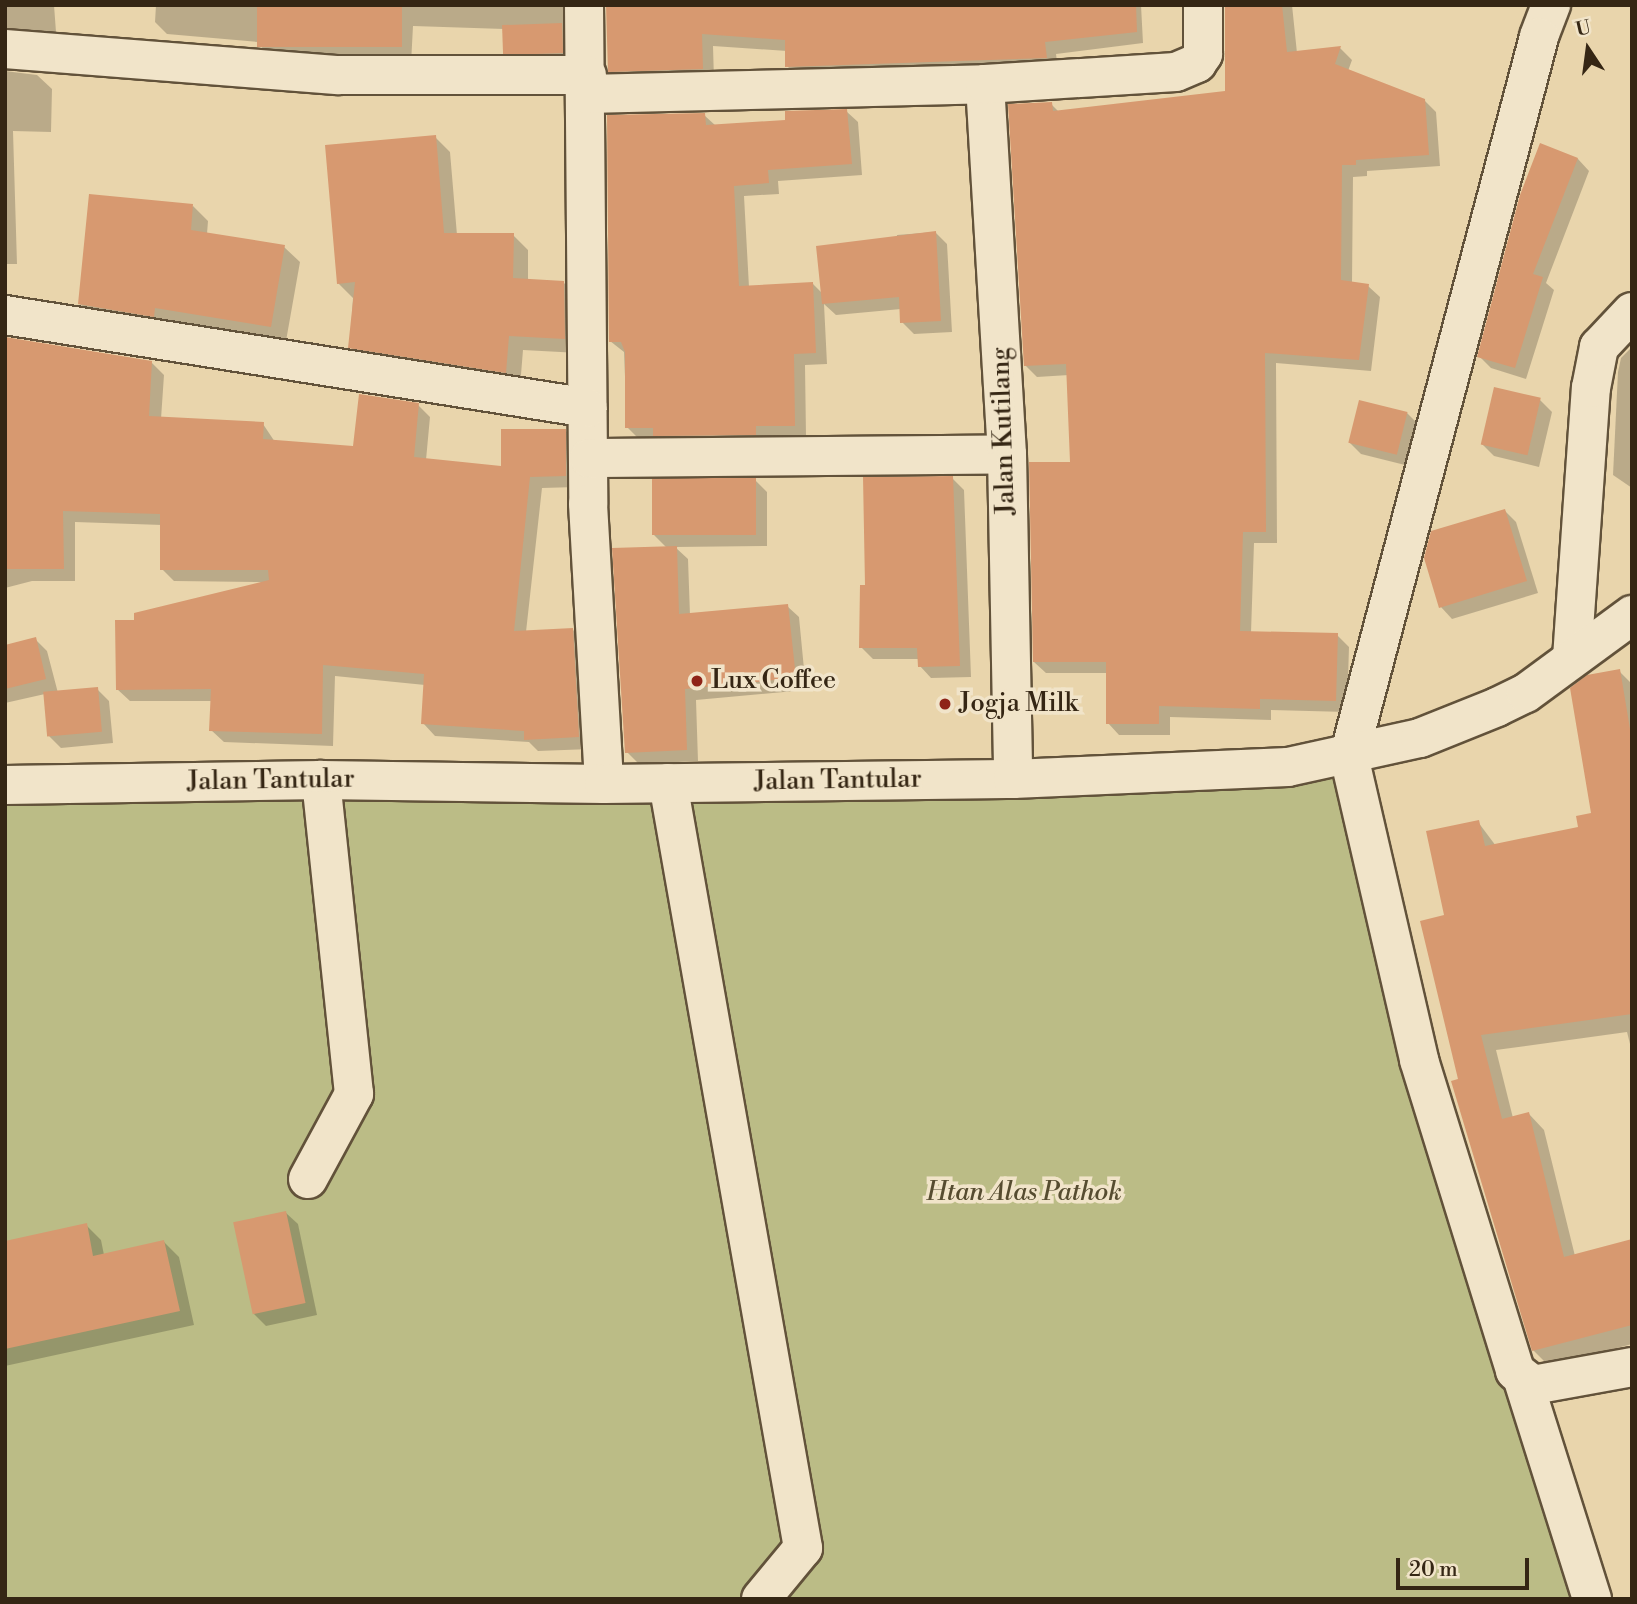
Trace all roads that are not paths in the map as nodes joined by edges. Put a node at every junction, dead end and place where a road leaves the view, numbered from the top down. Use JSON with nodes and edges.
{"nodes":[{"id":1,"x":584,"y":5,"type":"edge"},
{"id":2,"x":1203,"y":5,"type":"edge"},
{"id":3,"x":1551,"y":5,"type":"edge"},
{"id":4,"x":5,"y":49,"type":"edge"},
{"id":5,"x":985,"y":84,"type":"junction"},
{"id":6,"x":587,"y":85,"type":"junction"},
{"id":7,"x":1632,"y":312,"type":"edge"},
{"id":8,"x":5,"y":315,"type":"edge"},
{"id":9,"x":588,"y":408,"type":"junction"},
{"id":10,"x":1007,"y":454,"type":"junction"},
{"id":11,"x":589,"y":458,"type":"junction"},
{"id":12,"x":1632,"y":615,"type":"edge"},
{"id":13,"x":1572,"y":658,"type":"junction"},
{"id":14,"x":1349,"y":756,"type":"junction"},
{"id":15,"x":1013,"y":779,"type":"junction"},
{"id":16,"x":321,"y":780,"type":"junction"},
{"id":17,"x":668,"y":783,"type":"junction"},
{"id":18,"x":604,"y":784,"type":"junction"},
{"id":19,"x":5,"y":785,"type":"edge"},
{"id":20,"x":308,"y":1178,"type":"dead end"},
{"id":21,"x":1632,"y":1367,"type":"edge"},
{"id":22,"x":1523,"y":1380,"type":"junction"},
{"id":23,"x":761,"y":1599,"type":"edge"},
{"id":24,"x":1591,"y":1599,"type":"edge"}],
"edges":[{"from":1,"to":6,"type":"street"},
{"from":2,"to":5,"type":"street"},
{"from":3,"to":14,"type":"street"},
{"from":4,"to":6,"type":"street"},
{"from":5,"to":6,"type":"street"},
{"from":5,"to":10,"type":"street","name":"Jalan Kutilang"},
{"from":6,"to":9,"type":"street"},
{"from":7,"to":13,"type":"street"},
{"from":8,"to":9,"type":"street"},
{"from":9,"to":11,"type":"street"},
{"from":10,"to":11,"type":"street"},
{"from":10,"to":15,"type":"street","name":"Jalan Kutilang"},
{"from":11,"to":18,"type":"street"},
{"from":12,"to":13,"type":"street","name":"Jalan Tantular"},
{"from":13,"to":14,"type":"street","name":"Jalan Tantular"},
{"from":14,"to":15,"type":"street","name":"Jalan Tantular"},
{"from":14,"to":22,"type":"street"},
{"from":15,"to":17,"type":"street","name":"Jalan Tantular"},
{"from":16,"to":18,"type":"street","name":"Jalan Tantular"},
{"from":16,"to":19,"type":"street","name":"Jalan Tantular"},
{"from":16,"to":20,"type":"street"},
{"from":17,"to":18,"type":"street","name":"Jalan Tantular"},
{"from":17,"to":23,"type":"street"},
{"from":21,"to":22,"type":"street"},
{"from":22,"to":24,"type":"street"}]}
